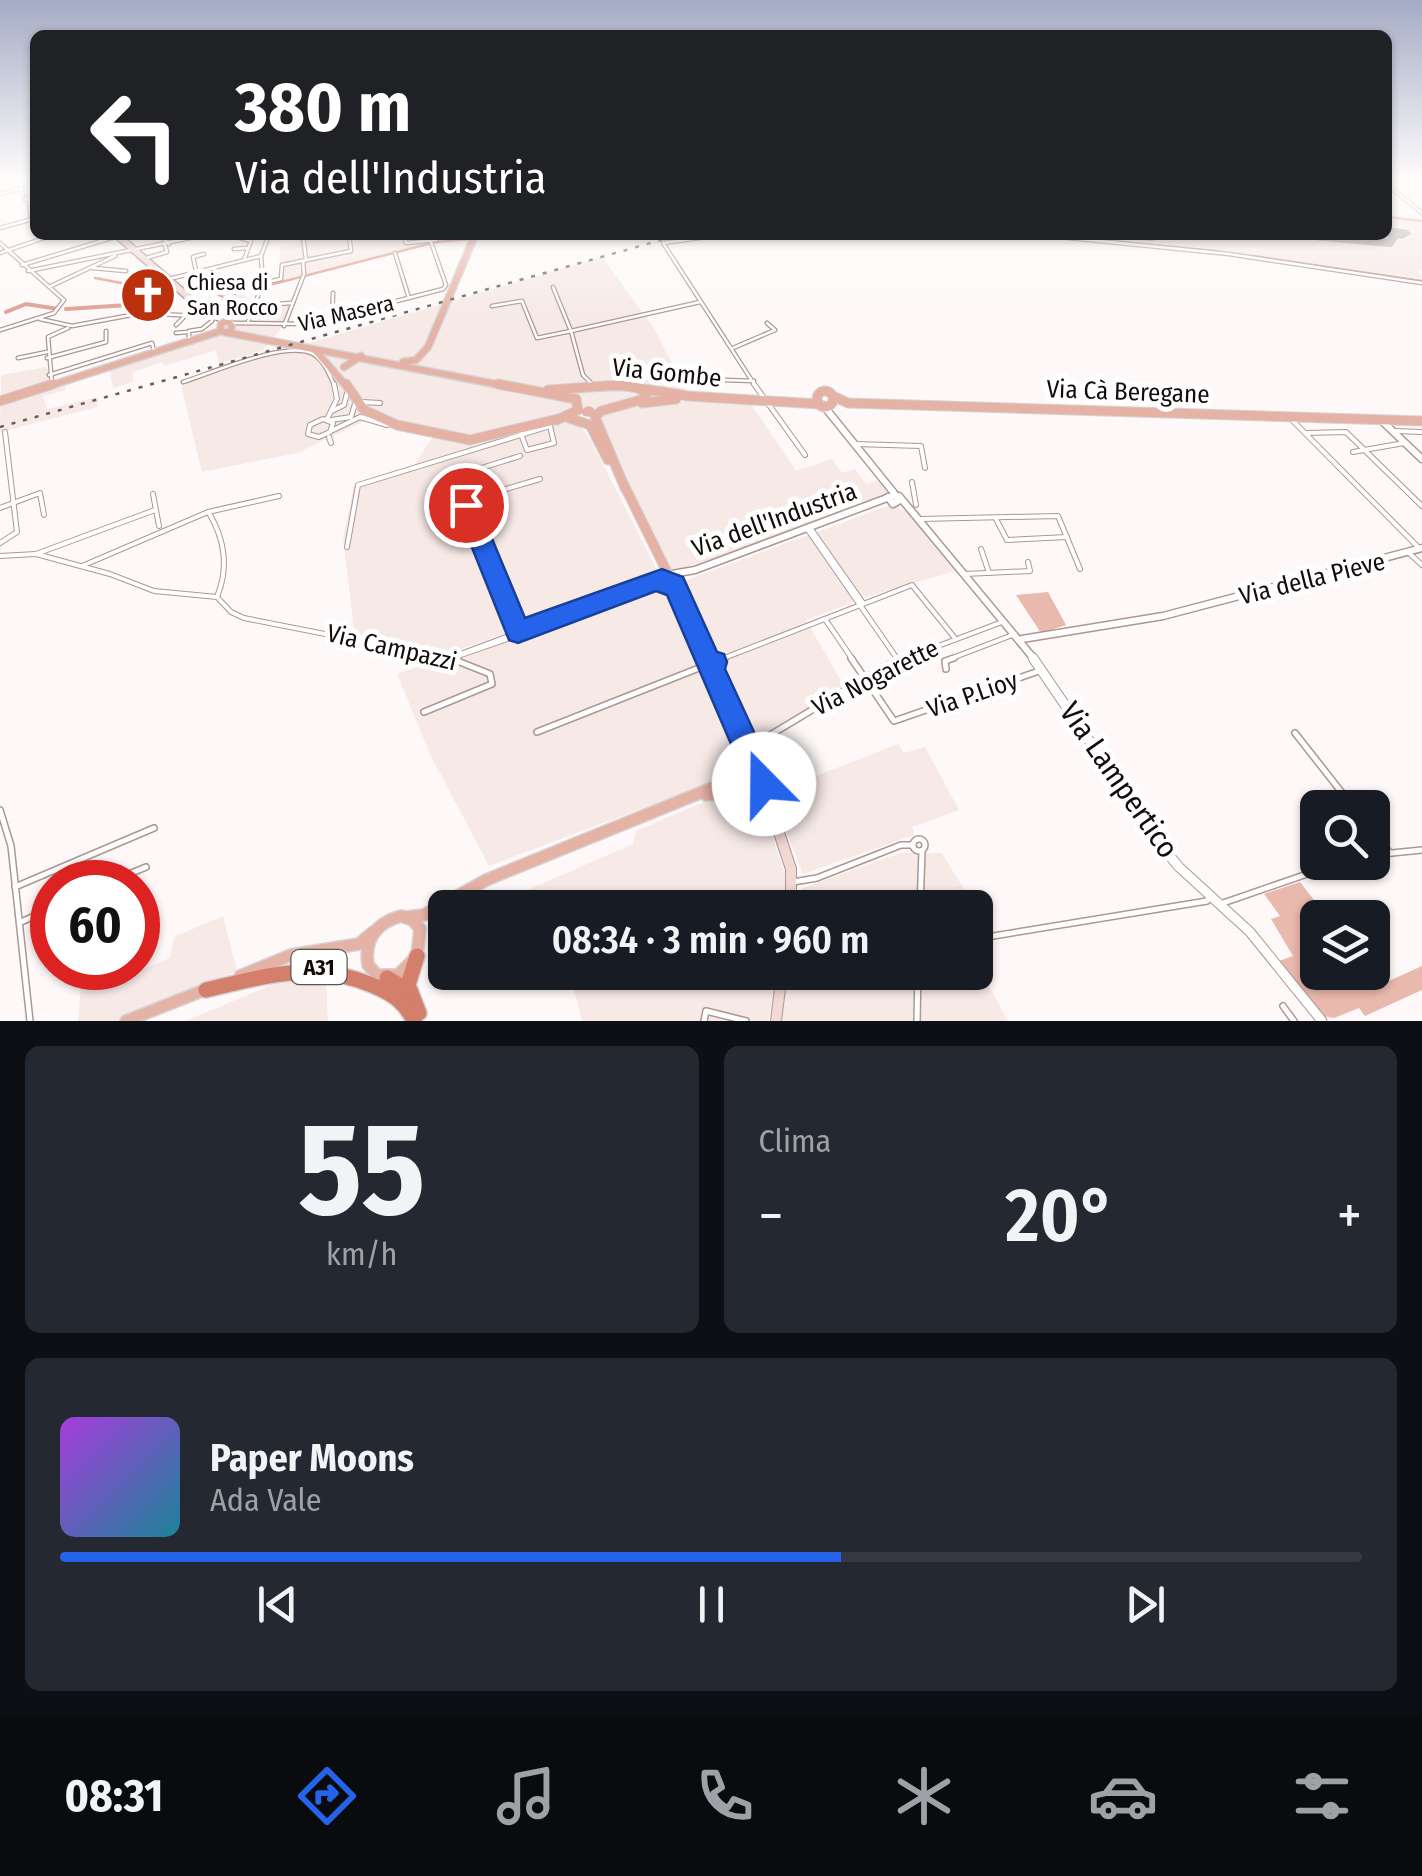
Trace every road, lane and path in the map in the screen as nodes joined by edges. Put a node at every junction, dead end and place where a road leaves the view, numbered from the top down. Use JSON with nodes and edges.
{"nodes":[{"id":1,"x":38,"y":240,"type":"edge"},
{"id":2,"x":102,"y":240,"type":"edge"},
{"id":3,"x":124,"y":240,"type":"edge"},
{"id":4,"x":163,"y":240,"type":"edge"},
{"id":5,"x":184,"y":240,"type":"edge"},
{"id":6,"x":251,"y":240,"type":"edge"},
{"id":7,"x":268,"y":240,"type":"edge"},
{"id":8,"x":303,"y":240,"type":"edge"},
{"id":9,"x":349,"y":240,"type":"edge"},
{"id":10,"x":406,"y":240,"type":"edge"},
{"id":11,"x":434,"y":240,"type":"edge"},
{"id":12,"x":475,"y":240,"type":"edge"},
{"id":13,"x":683,"y":240,"type":"edge"},
{"id":14,"x":1088,"y":240,"type":"edge"},
{"id":15,"x":0,"y":243,"type":"edge"},
{"id":16,"x":431,"y":243,"type":"junction"},
{"id":17,"x":167,"y":244,"type":"junction"},
{"id":18,"x":248,"y":248,"type":"junction"},
{"id":19,"x":234,"y":250,"type":"dead end"},
{"id":20,"x":136,"y":251,"type":"junction"},
{"id":21,"x":2,"y":252,"type":"edge"},
{"id":22,"x":395,"y":253,"type":"dead end"},
{"id":23,"x":119,"y":254,"type":"junction"},
{"id":24,"x":204,"y":254,"type":"dead end"},
{"id":25,"x":261,"y":256,"type":"junction"},
{"id":26,"x":145,"y":259,"type":"junction"},
{"id":27,"x":244,"y":260,"type":"junction"},
{"id":28,"x":304,"y":261,"type":"junction"},
{"id":29,"x":21,"y":265,"type":"junction"},
{"id":30,"x":93,"y":268,"type":"junction"},
{"id":31,"x":126,"y":270,"type":"dead end"},
{"id":32,"x":28,"y":271,"type":"junction"},
{"id":33,"x":196,"y":272,"type":"junction"},
{"id":34,"x":304,"y":276,"type":"joint"},
{"id":35,"x":169,"y":280,"type":"junction"},
{"id":36,"x":1422,"y":283,"type":"edge"},
{"id":37,"x":262,"y":285,"type":"junction"},
{"id":38,"x":50,"y":286,"type":"junction"},
{"id":39,"x":177,"y":287,"type":"junction"},
{"id":40,"x":553,"y":287,"type":"dead end"},
{"id":41,"x":161,"y":291,"type":"dead end"},
{"id":42,"x":333,"y":294,"type":"dead end"},
{"id":43,"x":409,"y":298,"type":"junction"},
{"id":44,"x":700,"y":302,"type":"junction"},
{"id":45,"x":294,"y":303,"type":"junction"},
{"id":46,"x":274,"y":304,"type":"dead end"},
{"id":47,"x":492,"y":306,"type":"dead end"},
{"id":48,"x":185,"y":316,"type":"junction"},
{"id":49,"x":40,"y":319,"type":"junction"},
{"id":50,"x":332,"y":320,"type":"junction"},
{"id":51,"x":245,"y":322,"type":"junction"},
{"id":52,"x":220,"y":323,"type":"junction"},
{"id":53,"x":767,"y":323,"type":"dead end"},
{"id":54,"x":176,"y":325,"type":"dead end"},
{"id":55,"x":72,"y":326,"type":"junction"},
{"id":56,"x":284,"y":326,"type":"junction"},
{"id":57,"x":596,"y":326,"type":"joint"},
{"id":58,"x":0,"y":330,"type":"edge"},
{"id":59,"x":106,"y":331,"type":"dead end"},
{"id":60,"x":572,"y":331,"type":"junction"},
{"id":61,"x":176,"y":333,"type":"dead end"},
{"id":62,"x":204,"y":334,"type":"junction"},
{"id":63,"x":188,"y":336,"type":"junction"},
{"id":64,"x":300,"y":345,"type":"junction"},
{"id":65,"x":733,"y":348,"type":"junction"},
{"id":66,"x":429,"y":350,"type":"junction"},
{"id":67,"x":47,"y":355,"type":"junction"},
{"id":68,"x":364,"y":356,"type":"junction"},
{"id":69,"x":18,"y":358,"type":"dead end"},
{"id":70,"x":378,"y":359,"type":"junction"},
{"id":71,"x":395,"y":365,"type":"junction"},
{"id":72,"x":409,"y":365,"type":"junction"},
{"id":73,"x":343,"y":372,"type":"junction"},
{"id":74,"x":440,"y":374,"type":"junction"},
{"id":75,"x":583,"y":376,"type":"junction"},
{"id":76,"x":51,"y":380,"type":"junction"},
{"id":77,"x":724,"y":380,"type":"dead end"},
{"id":78,"x":183,"y":382,"type":"dead end"},
{"id":79,"x":754,"y":382,"type":"junction"},
{"id":80,"x":619,"y":385,"type":"junction"},
{"id":81,"x":510,"y":388,"type":"junction"},
{"id":82,"x":561,"y":389,"type":"junction"},
{"id":83,"x":352,"y":390,"type":"junction"},
{"id":84,"x":539,"y":393,"type":"junction"},
{"id":85,"x":706,"y":398,"type":"junction"},
{"id":86,"x":766,"y":400,"type":"junction"},
{"id":87,"x":0,"y":401,"type":"edge"},
{"id":88,"x":362,"y":402,"type":"junction"},
{"id":89,"x":826,"y":403,"type":"junction"},
{"id":90,"x":848,"y":403,"type":"joint"},
{"id":91,"x":624,"y":405,"type":"junction"},
{"id":92,"x":332,"y":411,"type":"junction"},
{"id":93,"x":588,"y":411,"type":"junction"},
{"id":94,"x":374,"y":416,"type":"junction"},
{"id":95,"x":1289,"y":417,"type":"junction"},
{"id":96,"x":328,"y":420,"type":"junction"},
{"id":97,"x":1381,"y":420,"type":"junction"},
{"id":98,"x":1422,"y":421,"type":"edge"},
{"id":99,"x":552,"y":422,"type":"junction"},
{"id":100,"x":1392,"y":430,"type":"junction"},
{"id":101,"x":5,"y":432,"type":"dead end"},
{"id":102,"x":421,"y":432,"type":"junction"},
{"id":103,"x":520,"y":432,"type":"junction"},
{"id":104,"x":1421,"y":432,"type":"edge"},
{"id":105,"x":1305,"y":434,"type":"junction"},
{"id":106,"x":329,"y":435,"type":"junction"},
{"id":107,"x":600,"y":438,"type":"dead end"},
{"id":108,"x":494,"y":439,"type":"junction"},
{"id":109,"x":1404,"y":443,"type":"junction"},
{"id":110,"x":855,"y":444,"type":"junction"},
{"id":111,"x":1365,"y":450,"type":"junction"},
{"id":112,"x":1353,"y":452,"type":"dead end"},
{"id":113,"x":805,"y":454,"type":"dead end"},
{"id":114,"x":520,"y":456,"type":"dead end"},
{"id":115,"x":1422,"y":459,"type":"edge"},
{"id":116,"x":925,"y":468,"type":"dead end"},
{"id":117,"x":11,"y":473,"type":"junction"},
{"id":118,"x":0,"y":476,"type":"edge"},
{"id":119,"x":540,"y":479,"type":"dead end"},
{"id":120,"x":912,"y":482,"type":"dead end"},
{"id":121,"x":625,"y":488,"type":"junction"},
{"id":122,"x":152,"y":494,"type":"dead end"},
{"id":123,"x":279,"y":496,"type":"dead end"},
{"id":124,"x":897,"y":501,"type":"junction"},
{"id":125,"x":465,"y":502,"type":"junction"},
{"id":126,"x":15,"y":503,"type":"junction"},
{"id":127,"x":1422,"y":506,"type":"edge"},
{"id":128,"x":0,"y":508,"type":"edge"},
{"id":129,"x":155,"y":510,"type":"junction"},
{"id":130,"x":208,"y":512,"type":"junction"},
{"id":131,"x":44,"y":515,"type":"dead end"},
{"id":132,"x":995,"y":516,"type":"junction"},
{"id":133,"x":916,"y":519,"type":"junction"},
{"id":134,"x":158,"y":526,"type":"dead end"},
{"id":135,"x":809,"y":529,"type":"junction"},
{"id":136,"x":1067,"y":537,"type":"junction"},
{"id":137,"x":0,"y":543,"type":"edge"},
{"id":138,"x":348,"y":547,"type":"dead end"},
{"id":139,"x":1421,"y":548,"type":"edge"},
{"id":140,"x":981,"y":549,"type":"dead end"},
{"id":141,"x":1408,"y":553,"type":"junction"},
{"id":142,"x":36,"y":554,"type":"junction"},
{"id":143,"x":0,"y":556,"type":"edge"},
{"id":144,"x":1028,"y":562,"type":"dead end"},
{"id":145,"x":1422,"y":565,"type":"edge"},
{"id":146,"x":82,"y":566,"type":"junction"},
{"id":147,"x":1080,"y":569,"type":"dead end"},
{"id":148,"x":989,"y":573,"type":"junction"},
{"id":149,"x":965,"y":574,"type":"junction"},
{"id":150,"x":669,"y":580,"type":"junction"},
{"id":151,"x":218,"y":597,"type":"junction"},
{"id":152,"x":861,"y":604,"type":"junction"},
{"id":153,"x":825,"y":619,"type":"junction"},
{"id":154,"x":1007,"y":621,"type":"junction"},
{"id":155,"x":518,"y":634,"type":"junction"},
{"id":156,"x":1019,"y":636,"type":"junction"},
{"id":157,"x":955,"y":638,"type":"junction"},
{"id":158,"x":452,"y":658,"type":"junction"},
{"id":159,"x":898,"y":660,"type":"junction"},
{"id":160,"x":709,"y":665,"type":"junction"},
{"id":161,"x":946,"y":669,"type":"dead end"},
{"id":162,"x":1043,"y":670,"type":"junction"},
{"id":163,"x":864,"y":677,"type":"junction"},
{"id":164,"x":424,"y":712,"type":"dead end"},
{"id":165,"x":537,"y":732,"type":"dead end"},
{"id":166,"x":1295,"y":734,"type":"dead end"},
{"id":167,"x":750,"y":748,"type":"junction"},
{"id":168,"x":749,"y":773,"type":"junction"},
{"id":169,"x":755,"y":789,"type":"junction"},
{"id":170,"x":1340,"y":790,"type":"edge"},
{"id":171,"x":698,"y":796,"type":"junction"},
{"id":172,"x":0,"y":810,"type":"edge"},
{"id":173,"x":154,"y":828,"type":"dead end"},
{"id":174,"x":912,"y":845,"type":"joint"},
{"id":175,"x":1422,"y":850,"type":"edge"},
{"id":176,"x":1390,"y":853,"type":"edge"},
{"id":177,"x":1300,"y":875,"type":"edge"},
{"id":178,"x":793,"y":882,"type":"junction"},
{"id":179,"x":15,"y":887,"type":"junction"},
{"id":180,"x":468,"y":890,"type":"edge"},
{"id":181,"x":792,"y":890,"type":"edge"},
{"id":182,"x":921,"y":890,"type":"edge"},
{"id":183,"x":1215,"y":900,"type":"junction"},
{"id":184,"x":428,"y":913,"type":"edge"},
{"id":185,"x":406,"y":917,"type":"junction"},
{"id":186,"x":30,"y":918,"type":"edge"},
{"id":187,"x":21,"y":922,"type":"junction"},
{"id":188,"x":428,"y":923,"type":"edge"},
{"id":189,"x":374,"y":932,"type":"junction"},
{"id":190,"x":993,"y":936,"type":"edge"},
{"id":191,"x":337,"y":948,"type":"junction"},
{"id":192,"x":420,"y":949,"type":"junction"},
{"id":193,"x":368,"y":965,"type":"junction"},
{"id":194,"x":387,"y":978,"type":"junction"},
{"id":195,"x":206,"y":990,"type":"junction"},
{"id":196,"x":780,"y":990,"type":"edge"},
{"id":197,"x":918,"y":990,"type":"edge"},
{"id":198,"x":409,"y":991,"type":"junction"},
{"id":199,"x":1283,"y":1006,"type":"dead end"},
{"id":200,"x":30,"y":1021,"type":"edge"},
{"id":201,"x":126,"y":1021,"type":"edge"},
{"id":202,"x":418,"y":1021,"type":"edge"},
{"id":203,"x":704,"y":1021,"type":"edge"},
{"id":204,"x":746,"y":1021,"type":"edge"},
{"id":205,"x":776,"y":1021,"type":"edge"},
{"id":206,"x":917,"y":1021,"type":"edge"},
{"id":207,"x":1294,"y":1021,"type":"edge"},
{"id":208,"x":1322,"y":1021,"type":"edge"}],
"edges":[{"from":1,"to":21,"type":"street"},
{"from":2,"to":29,"type":"street"},
{"from":3,"to":20,"type":"main road"},
{"from":4,"to":17,"type":"street"},
{"from":5,"to":17,"type":"street"},
{"from":6,"to":18,"type":"street"},
{"from":7,"to":25,"type":"street"},
{"from":8,"to":28,"type":"street"},
{"from":9,"to":28,"type":"street"},
{"from":10,"to":16,"type":"street"},
{"from":11,"to":16,"type":"street"},
{"from":12,"to":66,"type":"main road"},
{"from":13,"to":44,"type":"street"},
{"from":14,"to":36,"type":"street"},
{"from":15,"to":21,"type":"street"},
{"from":16,"to":43,"type":"street","name":"Via Masera"},
{"from":17,"to":20,"type":"street"},
{"from":17,"to":26,"type":"street"},
{"from":18,"to":19,"type":"street"},
{"from":18,"to":27,"type":"street"},
{"from":20,"to":23,"type":"street"},
{"from":20,"to":26,"type":"main road"},
{"from":21,"to":29,"type":"street"},
{"from":22,"to":43,"type":"street"},
{"from":23,"to":30,"type":"street"},
{"from":23,"to":32,"type":"street"},
{"from":24,"to":33,"type":"street"},
{"from":25,"to":27,"type":"street"},
{"from":25,"to":37,"type":"street"},
{"from":26,"to":35,"type":"main road"},
{"from":27,"to":33,"type":"street"},
{"from":28,"to":34,"type":"street"},
{"from":28,"to":37,"type":"street"},
{"from":29,"to":32,"type":"street"},
{"from":30,"to":31,"type":"street"},
{"from":30,"to":38,"type":"street"},
{"from":32,"to":38,"type":"street"},
{"from":33,"to":35,"type":"street"},
{"from":34,"to":45,"type":"street"},
{"from":35,"to":39,"type":"main road"},
{"from":37,"to":51,"type":"street"},
{"from":38,"to":49,"type":"street"},
{"from":39,"to":41,"type":"street"},
{"from":39,"to":52,"type":"main road"},
{"from":40,"to":60,"type":"street"},
{"from":42,"to":50,"type":"street"},
{"from":43,"to":50,"type":"street","name":"Via Masera"},
{"from":44,"to":57,"type":"street"},
{"from":44,"to":65,"type":"street"},
{"from":45,"to":46,"type":"street"},
{"from":45,"to":56,"type":"street"},
{"from":47,"to":60,"type":"street"},
{"from":48,"to":52,"type":"street"},
{"from":48,"to":54,"type":"street"},
{"from":48,"to":55,"type":"street"},
{"from":49,"to":55,"type":"street"},
{"from":49,"to":58,"type":"street"},
{"from":50,"to":56,"type":"street","name":"Via Masera"},
{"from":51,"to":52,"type":"street"},
{"from":51,"to":56,"type":"street","name":"Via Masera"},
{"from":52,"to":62,"type":"main road","name":"Via Gombe"},
{"from":52,"to":62,"type":"main road"},
{"from":52,"to":64,"type":"main road","name":"Via Gombe"},
{"from":53,"to":65,"type":"street"},
{"from":55,"to":67,"type":"street"},
{"from":57,"to":60,"type":"street"},
{"from":59,"to":67,"type":"street"},
{"from":60,"to":75,"type":"street"},
{"from":61,"to":63,"type":"street"},
{"from":62,"to":63,"type":"main road"},
{"from":63,"to":76,"type":"main road"},
{"from":64,"to":68,"type":"main road","name":"Via Gombe"},
{"from":64,"to":73,"type":"main road"},
{"from":65,"to":79,"type":"street"},
{"from":66,"to":70,"type":"main road"},
{"from":66,"to":72,"type":"main road"},
{"from":66,"to":74,"type":"main road"},
{"from":67,"to":69,"type":"street"},
{"from":67,"to":76,"type":"street"},
{"from":68,"to":70,"type":"main road","name":"Via Gombe"},
{"from":68,"to":73,"type":"main road"},
{"from":70,"to":72,"type":"main road","name":"Via Gombe"},
{"from":71,"to":72,"type":"main road"},
{"from":71,"to":73,"type":"main road"},
{"from":71,"to":74,"type":"main road"},
{"from":72,"to":74,"type":"main road","name":"Via Gombe"},
{"from":73,"to":83,"type":"main road"},
{"from":74,"to":81,"type":"main road","name":"Via Gombe"},
{"from":75,"to":80,"type":"street"},
{"from":75,"to":82,"type":"street"},
{"from":76,"to":87,"type":"main road"},
{"from":77,"to":79,"type":"street"},
{"from":78,"to":92,"type":"street"},
{"from":79,"to":86,"type":"street"},
{"from":80,"to":82,"type":"main road","name":"Via Gombe"},
{"from":80,"to":85,"type":"main road","name":"Via Gombe"},
{"from":80,"to":91,"type":"main road"},
{"from":81,"to":82,"type":"main road","name":"Via Gombe"},
{"from":81,"to":84,"type":"main road","name":"Via Gombe"},
{"from":83,"to":88,"type":"main road"},
{"from":83,"to":92,"type":"street"},
{"from":83,"to":94,"type":"main road"},
{"from":83,"to":96,"type":"street"},
{"from":84,"to":93,"type":"main road"},
{"from":84,"to":99,"type":"main road"},
{"from":85,"to":86,"type":"main road","name":"Via Gombe"},
{"from":85,"to":91,"type":"main road"},
{"from":86,"to":89,"type":"main road","name":"Via Gombe"},
{"from":86,"to":113,"type":"street"},
{"from":88,"to":94,"type":"main road"},
{"from":88,"to":94,"type":"street"},
{"from":89,"to":90,"type":"main road","name":"Via Gombe"},
{"from":89,"to":110,"type":"street"},
{"from":90,"to":95,"type":"main road","name":"Via Cà Beregane"},
{"from":91,"to":93,"type":"main road"},
{"from":91,"to":121,"type":"main road"},
{"from":92,"to":96,"type":"street"},
{"from":93,"to":99,"type":"main road"},
{"from":94,"to":102,"type":"main road"},
{"from":95,"to":97,"type":"main road"},
{"from":95,"to":105,"type":"street","name":"Via della Pieve"},
{"from":96,"to":106,"type":"street"},
{"from":96,"to":106,"type":"street"},
{"from":97,"to":98,"type":"main road"},
{"from":97,"to":100,"type":"street"},
{"from":99,"to":103,"type":"main road"},
{"from":99,"to":103,"type":"street"},
{"from":99,"to":121,"type":"main road"},
{"from":100,"to":104,"type":"street"},
{"from":100,"to":109,"type":"street"},
{"from":101,"to":117,"type":"street"},
{"from":102,"to":106,"type":"street"},
{"from":102,"to":108,"type":"main road"},
{"from":103,"to":108,"type":"main road"},
{"from":105,"to":111,"type":"street"},
{"from":105,"to":139,"type":"street","name":"Via della Pieve"},
{"from":107,"to":121,"type":"main road"},
{"from":108,"to":138,"type":"street"},
{"from":109,"to":111,"type":"street"},
{"from":109,"to":115,"type":"street"},
{"from":110,"to":116,"type":"street"},
{"from":110,"to":124,"type":"street"},
{"from":111,"to":112,"type":"street"},
{"from":111,"to":127,"type":"street"},
{"from":114,"to":125,"type":"street"},
{"from":117,"to":118,"type":"street"},
{"from":117,"to":126,"type":"street"},
{"from":119,"to":125,"type":"street"},
{"from":120,"to":124,"type":"street"},
{"from":121,"to":150,"type":"main road"},
{"from":122,"to":129,"type":"street"},
{"from":123,"to":130,"type":"street"},
{"from":124,"to":133,"type":"street","name":"Via Lampertico"},
{"from":124,"to":135,"type":"street","name":"Via dell'Industria"},
{"from":125,"to":155,"type":"street"},
{"from":126,"to":128,"type":"street"},
{"from":126,"to":131,"type":"street"},
{"from":126,"to":137,"type":"street"},
{"from":129,"to":134,"type":"street"},
{"from":129,"to":142,"type":"street"},
{"from":130,"to":146,"type":"street"},
{"from":130,"to":151,"type":"street"},
{"from":132,"to":133,"type":"street"},
{"from":132,"to":136,"type":"street"},
{"from":132,"to":136,"type":"street"},
{"from":133,"to":149,"type":"street","name":"Via Lampertico"},
{"from":135,"to":150,"type":"street","name":"Via dell'Industria"},
{"from":135,"to":152,"type":"street"},
{"from":136,"to":147,"type":"street"},
{"from":139,"to":141,"type":"street","name":"Via della Pieve"},
{"from":140,"to":148,"type":"street"},
{"from":141,"to":145,"type":"street"},
{"from":141,"to":156,"type":"street","name":"Via della Pieve"},
{"from":142,"to":143,"type":"street","name":"Via Campazzi"},
{"from":142,"to":146,"type":"street","name":"Via Campazzi"},
{"from":144,"to":148,"type":"street"},
{"from":146,"to":151,"type":"street","name":"Via Campazzi"},
{"from":148,"to":149,"type":"street"},
{"from":149,"to":154,"type":"street","name":"Via Lampertico"},
{"from":150,"to":155,"type":"street","name":"Via dell'Industria"},
{"from":150,"to":160,"type":"main road"},
{"from":151,"to":158,"type":"street","name":"Via Campazzi"},
{"from":152,"to":153,"type":"street"},
{"from":152,"to":157,"type":"street"},
{"from":152,"to":159,"type":"street"},
{"from":153,"to":160,"type":"street"},
{"from":153,"to":163,"type":"street"},
{"from":154,"to":156,"type":"street","name":"Via Lampertico"},
{"from":154,"to":157,"type":"street","name":"Via Nogarette"},
{"from":155,"to":158,"type":"street","name":"Via dell'Industria"},
{"from":156,"to":161,"type":"street"},
{"from":156,"to":162,"type":"street","name":"Via Lampertico"},
{"from":157,"to":159,"type":"street","name":"Via Nogarette"},
{"from":158,"to":164,"type":"street","name":"Via Campazzi"},
{"from":159,"to":163,"type":"street","name":"Via Nogarette"},
{"from":160,"to":165,"type":"street"},
{"from":160,"to":167,"type":"main road"},
{"from":162,"to":163,"type":"street","name":"Via P.Lioy"},
{"from":162,"to":183,"type":"street","name":"Via Lampertico"},
{"from":163,"to":167,"type":"street","name":"Via Nogarette"},
{"from":166,"to":170,"type":"street"},
{"from":167,"to":168,"type":"main road"},
{"from":168,"to":169,"type":"main road"},
{"from":168,"to":169,"type":"main road"},
{"from":168,"to":171,"type":"main road"},
{"from":169,"to":171,"type":"main road"},
{"from":169,"to":178,"type":"main road"},
{"from":171,"to":180,"type":"main road"},
{"from":172,"to":179,"type":"street"},
{"from":173,"to":179,"type":"street"},
{"from":174,"to":178,"type":"street"},
{"from":174,"to":182,"type":"street"},
{"from":175,"to":176,"type":"street"},
{"from":177,"to":183,"type":"street"},
{"from":178,"to":181,"type":"main road"},
{"from":179,"to":187,"type":"street"},
{"from":183,"to":190,"type":"street"},
{"from":183,"to":208,"type":"street","name":"Via Lampertico"},
{"from":184,"to":185,"type":"main road"},
{"from":185,"to":189,"type":"main road"},
{"from":185,"to":192,"type":"main road"},
{"from":186,"to":187,"type":"street"},
{"from":187,"to":200,"type":"street"},
{"from":188,"to":192,"type":"main road"},
{"from":189,"to":191,"type":"main road"},
{"from":189,"to":193,"type":"main road"},
{"from":191,"to":193,"type":"main road"},
{"from":191,"to":195,"type":"main road"},
{"from":192,"to":194,"type":"main road"},
{"from":192,"to":198,"type":"highway"},
{"from":193,"to":194,"type":"main road"},
{"from":194,"to":198,"type":"highway"},
{"from":195,"to":201,"type":"main road"},
{"from":195,"to":202,"type":"highway","number":"A31"},
{"from":196,"to":205,"type":"main road"},
{"from":197,"to":206,"type":"street"},
{"from":198,"to":202,"type":"highway","number":"A31"},
{"from":199,"to":207,"type":"street"},
{"from":203,"to":204,"type":"street"}]}
